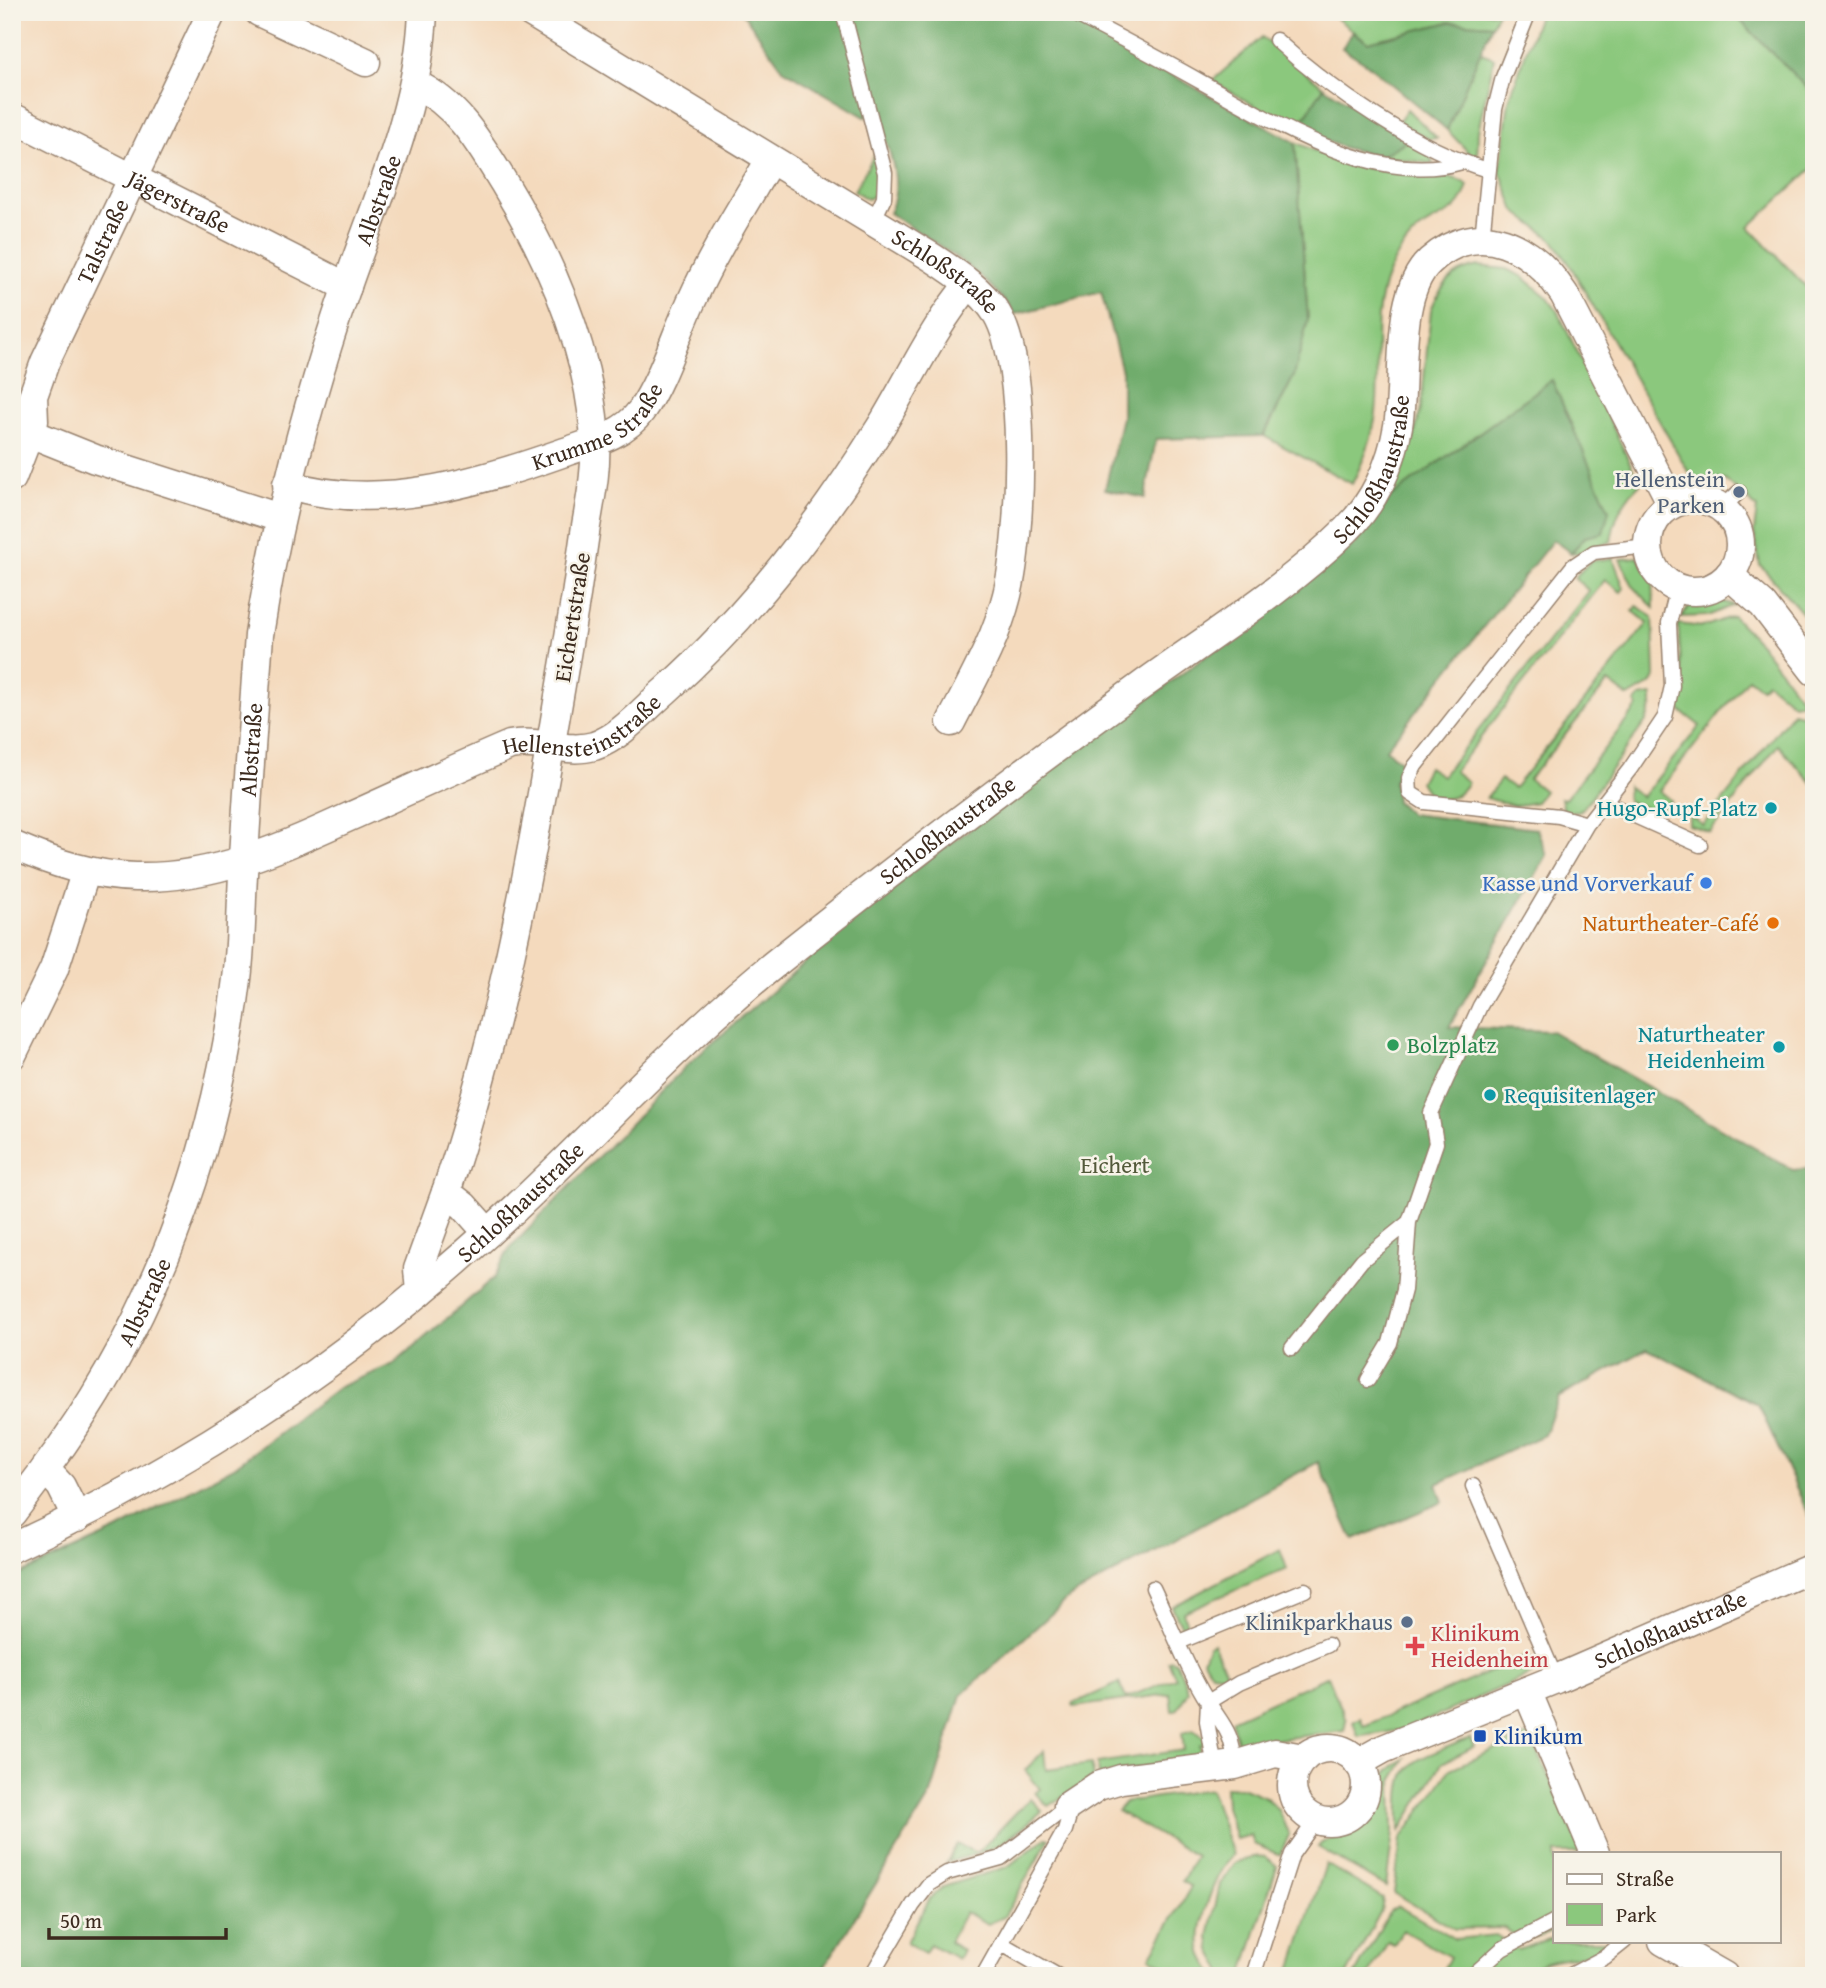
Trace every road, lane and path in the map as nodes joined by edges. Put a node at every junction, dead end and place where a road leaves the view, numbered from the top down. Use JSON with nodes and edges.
{"nodes":[{"id":1,"x":212,"y":12,"type":"edge"},
{"id":2,"x":259,"y":12,"type":"edge"},
{"id":3,"x":423,"y":12,"type":"edge"},
{"id":4,"x":530,"y":12,"type":"edge"},
{"id":5,"x":844,"y":12,"type":"edge"},
{"id":6,"x":1070,"y":12,"type":"edge"},
{"id":7,"x":1530,"y":12,"type":"edge"},
{"id":8,"x":1276,"y":40,"type":"dead end"},
{"id":9,"x":366,"y":62,"type":"dead end"},
{"id":10,"x":415,"y":84,"type":"junction"},
{"id":11,"x":12,"y":117,"type":"edge"},
{"id":12,"x":770,"y":160,"type":"junction"},
{"id":13,"x":1462,"y":162,"type":"junction"},
{"id":14,"x":1488,"y":170,"type":"junction"},
{"id":15,"x":134,"y":178,"type":"junction"},
{"id":16,"x":873,"y":221,"type":"junction"},
{"id":17,"x":1482,"y":239,"type":"junction"},
{"id":18,"x":969,"y":284,"type":"junction"},
{"id":19,"x":347,"y":287,"type":"junction"},
{"id":20,"x":23,"y":394,"type":"edge"},
{"id":21,"x":30,"y":433,"type":"junction"},
{"id":22,"x":595,"y":441,"type":"junction"},
{"id":23,"x":12,"y":478,"type":"edge"},
{"id":24,"x":287,"y":484,"type":"junction"},
{"id":25,"x":1672,"y":504,"type":"junction"},
{"id":26,"x":280,"y":518,"type":"junction"},
{"id":27,"x":1648,"y":546,"type":"junction"},
{"id":28,"x":1729,"y":575,"type":"junction"},
{"id":29,"x":1678,"y":587,"type":"junction"},
{"id":30,"x":1814,"y":671,"type":"edge"},
{"id":31,"x":951,"y":722,"type":"dead end"},
{"id":32,"x":551,"y":745,"type":"junction"},
{"id":33,"x":1604,"y":802,"type":"junction"},
{"id":34,"x":1587,"y":824,"type":"junction"},
{"id":35,"x":12,"y":845,"type":"edge"},
{"id":36,"x":1700,"y":845,"type":"dead end"},
{"id":37,"x":244,"y":861,"type":"junction"},
{"id":38,"x":86,"y":871,"type":"junction"},
{"id":39,"x":12,"y":1055,"type":"edge"},
{"id":40,"x":446,"y":1192,"type":"junction"},
{"id":41,"x":1409,"y":1222,"type":"junction"},
{"id":42,"x":488,"y":1233,"type":"junction"},
{"id":43,"x":420,"y":1292,"type":"junction"},
{"id":44,"x":1292,"y":1348,"type":"dead end"},
{"id":45,"x":1368,"y":1380,"type":"dead end"},
{"id":46,"x":46,"y":1469,"type":"junction"},
{"id":47,"x":1473,"y":1486,"type":"dead end"},
{"id":48,"x":12,"y":1513,"type":"edge"},
{"id":49,"x":77,"y":1518,"type":"junction"},
{"id":50,"x":12,"y":1548,"type":"edge"},
{"id":51,"x":1814,"y":1567,"type":"edge"},
{"id":52,"x":1153,"y":1588,"type":"dead end"},
{"id":53,"x":1305,"y":1590,"type":"dead end"},
{"id":54,"x":1179,"y":1642,"type":"junction"},
{"id":55,"x":1328,"y":1645,"type":"dead end"},
{"id":56,"x":1556,"y":1679,"type":"junction"},
{"id":57,"x":1527,"y":1691,"type":"junction"},
{"id":58,"x":1208,"y":1702,"type":"junction"},
{"id":59,"x":1304,"y":1758,"type":"junction"},
{"id":60,"x":1358,"y":1763,"type":"junction"},
{"id":61,"x":1225,"y":1767,"type":"junction"},
{"id":62,"x":1292,"y":1783,"type":"junction"},
{"id":63,"x":1068,"y":1806,"type":"junction"},
{"id":64,"x":1316,"y":1819,"type":"junction"},
{"id":65,"x":1595,"y":1852,"type":"edge"},
{"id":66,"x":1553,"y":1922,"type":"edge"},
{"id":67,"x":1624,"y":1942,"type":"edge"},
{"id":68,"x":1665,"y":1942,"type":"edge"},
{"id":69,"x":1002,"y":1944,"type":"junction"},
{"id":70,"x":871,"y":1976,"type":"edge"},
{"id":71,"x":983,"y":1976,"type":"edge"},
{"id":72,"x":1059,"y":1976,"type":"edge"},
{"id":73,"x":1253,"y":1976,"type":"edge"},
{"id":74,"x":1472,"y":1976,"type":"edge"},
{"id":75,"x":1569,"y":1976,"type":"edge"},
{"id":76,"x":1724,"y":1976,"type":"edge"}],
"edges":[{"from":1,"to":15,"type":"street","name":"Talstraße"},
{"from":2,"to":9,"type":"street"},
{"from":3,"to":10,"type":"street","name":"Albstraße"},
{"from":4,"to":12,"type":"street","name":"Schloßstraße"},
{"from":5,"to":16,"type":"lane"},
{"from":6,"to":13,"type":"lane"},
{"from":7,"to":14,"type":"lane"},
{"from":8,"to":13,"type":"lane"},
{"from":10,"to":19,"type":"street","name":"Albstraße"},
{"from":10,"to":22,"type":"street","name":"Eichertstraße"},
{"from":11,"to":15,"type":"street","name":"Jägerstraße"},
{"from":12,"to":16,"type":"street","name":"Schloßstraße"},
{"from":12,"to":22,"type":"street","name":"Krumme Straße"},
{"from":13,"to":14,"type":"lane"},
{"from":14,"to":17,"type":"lane"},
{"from":15,"to":19,"type":"street","name":"Jägerstraße"},
{"from":15,"to":20,"type":"street","name":"Talstraße"},
{"from":16,"to":18,"type":"street","name":"Schloßstraße"},
{"from":17,"to":25,"type":"street"},
{"from":17,"to":42,"type":"street","name":"Schloßhaustraße"},
{"from":18,"to":31,"type":"street","name":"Schloßstraße"},
{"from":18,"to":32,"type":"street","name":"Hellensteinstraße"},
{"from":19,"to":24,"type":"street","name":"Albstraße"},
{"from":20,"to":21,"type":"street","name":"Talstraße"},
{"from":21,"to":23,"type":"street","name":"Talstraße"},
{"from":21,"to":26,"type":"street"},
{"from":22,"to":24,"type":"street","name":"Krumme Straße"},
{"from":22,"to":32,"type":"street","name":"Eichertstraße"},
{"from":24,"to":26,"type":"street","name":"Albstraße"},
{"from":25,"to":27,"type":"street"},
{"from":25,"to":28,"type":"street"},
{"from":26,"to":37,"type":"street","name":"Albstraße"},
{"from":27,"to":29,"type":"street"},
{"from":27,"to":34,"type":"lane"},
{"from":28,"to":29,"type":"street"},
{"from":28,"to":30,"type":"street"},
{"from":29,"to":33,"type":"lane"},
{"from":32,"to":37,"type":"street","name":"Hellensteinstraße"},
{"from":32,"to":40,"type":"street","name":"Eichertstraße"},
{"from":33,"to":34,"type":"lane"},
{"from":33,"to":36,"type":"lane"},
{"from":34,"to":41,"type":"lane"},
{"from":35,"to":38,"type":"street","name":"Hellensteinstraße"},
{"from":37,"to":38,"type":"street","name":"Hellensteinstraße"},
{"from":37,"to":46,"type":"street","name":"Albstraße"},
{"from":38,"to":39,"type":"street"},
{"from":40,"to":42,"type":"street"},
{"from":40,"to":43,"type":"street","name":"Eichertstraße"},
{"from":41,"to":44,"type":"lane"},
{"from":41,"to":45,"type":"lane"},
{"from":42,"to":43,"type":"street","name":"Schloßhaustraße"},
{"from":43,"to":49,"type":"street","name":"Schloßhaustraße"},
{"from":46,"to":48,"type":"street","name":"Albstraße"},
{"from":46,"to":49,"type":"street"},
{"from":47,"to":56,"type":"lane"},
{"from":49,"to":50,"type":"street","name":"Schloßhaustraße"},
{"from":51,"to":56,"type":"street","name":"Schloßhaustraße"},
{"from":52,"to":54,"type":"lane"},
{"from":53,"to":54,"type":"lane"},
{"from":54,"to":58,"type":"lane"},
{"from":55,"to":58,"type":"lane"},
{"from":56,"to":57,"type":"street","name":"Schloßhaustraße"},
{"from":57,"to":60,"type":"street","name":"Schloßhaustraße"},
{"from":57,"to":65,"type":"street"},
{"from":58,"to":61,"type":"lane"},
{"from":59,"to":60,"type":"street"},
{"from":59,"to":61,"type":"street"},
{"from":59,"to":62,"type":"street"},
{"from":60,"to":64,"type":"street"},
{"from":61,"to":62,"type":"street"},
{"from":61,"to":63,"type":"street"},
{"from":62,"to":64,"type":"street"},
{"from":63,"to":69,"type":"lane"},
{"from":63,"to":70,"type":"lane"},
{"from":64,"to":73,"type":"lane"},
{"from":66,"to":74,"type":"lane"},
{"from":67,"to":75,"type":"lane"},
{"from":68,"to":76,"type":"street"},
{"from":69,"to":71,"type":"lane"},
{"from":69,"to":72,"type":"lane"}]}
